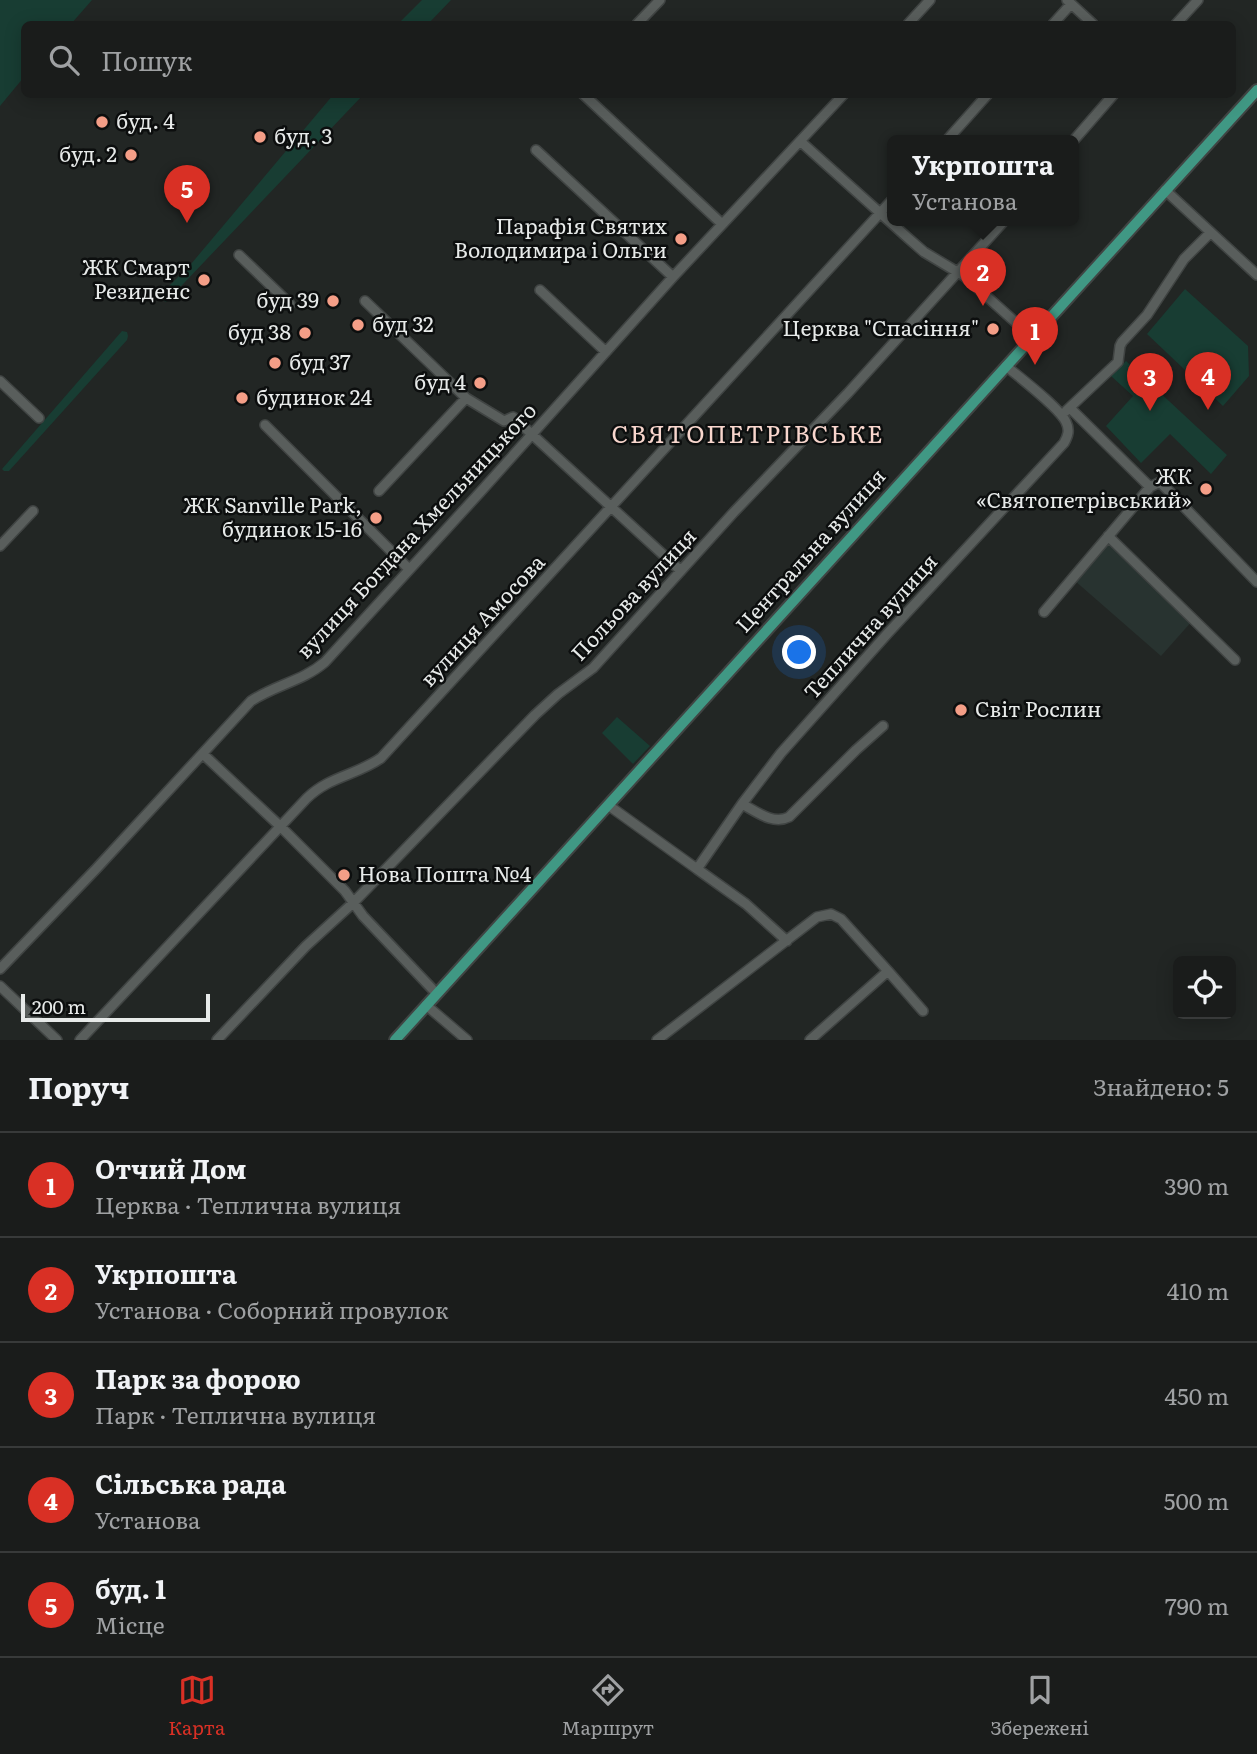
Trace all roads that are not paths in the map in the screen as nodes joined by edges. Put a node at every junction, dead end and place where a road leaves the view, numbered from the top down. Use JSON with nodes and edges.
{"nodes":[{"id":1,"x":660,"y":0,"type":"edge"},
{"id":2,"x":930,"y":0,"type":"edge"},
{"id":3,"x":1198,"y":0,"type":"edge"},
{"id":4,"x":1069,"y":2,"type":"edge"},
{"id":5,"x":640,"y":21,"type":"edge"},
{"id":6,"x":911,"y":21,"type":"edge"},
{"id":7,"x":1055,"y":21,"type":"edge"},
{"id":8,"x":1090,"y":21,"type":"edge"},
{"id":9,"x":1179,"y":21,"type":"edge"},
{"id":10,"x":1257,"y":90,"type":"edge"},
{"id":11,"x":587,"y":98,"type":"edge"},
{"id":12,"x":840,"y":98,"type":"edge"},
{"id":13,"x":984,"y":98,"type":"edge"},
{"id":14,"x":1111,"y":98,"type":"edge"},
{"id":15,"x":951,"y":135,"type":"edge"},
{"id":16,"x":1078,"y":135,"type":"edge"},
{"id":17,"x":800,"y":141,"type":"junction"},
{"id":18,"x":536,"y":150,"type":"dead end"},
{"id":19,"x":1165,"y":190,"type":"junction"},
{"id":20,"x":887,"y":206,"type":"edge"},
{"id":21,"x":880,"y":214,"type":"junction"},
{"id":22,"x":887,"y":220,"type":"edge"},
{"id":23,"x":722,"y":224,"type":"junction"},
{"id":24,"x":895,"y":226,"type":"edge"},
{"id":25,"x":999,"y":226,"type":"edge"},
{"id":26,"x":1210,"y":233,"type":"junction"},
{"id":27,"x":239,"y":255,"type":"dead end"},
{"id":28,"x":958,"y":273,"type":"junction"},
{"id":29,"x":1257,"y":275,"type":"edge"},
{"id":30,"x":673,"y":278,"type":"junction"},
{"id":31,"x":540,"y":290,"type":"dead end"},
{"id":32,"x":365,"y":301,"type":"dead end"},
{"id":33,"x":290,"y":304,"type":"dead end"},
{"id":34,"x":1032,"y":337,"type":"junction"},
{"id":35,"x":606,"y":352,"type":"junction"},
{"id":36,"x":1006,"y":366,"type":"junction"},
{"id":37,"x":0,"y":381,"type":"edge"},
{"id":38,"x":467,"y":398,"type":"junction"},
{"id":39,"x":1066,"y":412,"type":"junction"},
{"id":40,"x":39,"y":418,"type":"dead end"},
{"id":41,"x":265,"y":425,"type":"dead end"},
{"id":42,"x":532,"y":435,"type":"junction"},
{"id":43,"x":1150,"y":487,"type":"junction"},
{"id":44,"x":379,"y":491,"type":"dead end"},
{"id":45,"x":612,"y":507,"type":"junction"},
{"id":46,"x":33,"y":511,"type":"dead end"},
{"id":47,"x":1108,"y":536,"type":"junction"},
{"id":48,"x":0,"y":546,"type":"edge"},
{"id":49,"x":409,"y":569,"type":"junction"},
{"id":50,"x":681,"y":571,"type":"junction"},
{"id":51,"x":1257,"y":582,"type":"edge"},
{"id":52,"x":1044,"y":612,"type":"dead end"},
{"id":53,"x":1235,"y":660,"type":"dead end"},
{"id":54,"x":883,"y":726,"type":"dead end"},
{"id":55,"x":203,"y":754,"type":"junction"},
{"id":56,"x":742,"y":804,"type":"junction"},
{"id":57,"x":608,"y":805,"type":"junction"},
{"id":58,"x":281,"y":827,"type":"junction"},
{"id":59,"x":697,"y":869,"type":"junction"},
{"id":60,"x":354,"y":903,"type":"junction"},
{"id":61,"x":788,"y":941,"type":"junction"},
{"id":62,"x":0,"y":969,"type":"edge"},
{"id":63,"x":888,"y":971,"type":"junction"},
{"id":64,"x":0,"y":986,"type":"edge"},
{"id":65,"x":437,"y":994,"type":"junction"},
{"id":66,"x":426,"y":1005,"type":"junction"},
{"id":67,"x":923,"y":1011,"type":"dead end"},
{"id":68,"x":57,"y":1040,"type":"edge"},
{"id":69,"x":80,"y":1040,"type":"edge"},
{"id":70,"x":217,"y":1040,"type":"edge"},
{"id":71,"x":396,"y":1040,"type":"edge"},
{"id":72,"x":467,"y":1040,"type":"edge"},
{"id":73,"x":657,"y":1040,"type":"edge"},
{"id":74,"x":810,"y":1040,"type":"edge"}],
"edges":[{"from":1,"to":5,"type":"street"},
{"from":2,"to":6,"type":"street"},
{"from":3,"to":9,"type":"street"},
{"from":4,"to":7,"type":"street"},
{"from":4,"to":8,"type":"street"},
{"from":10,"to":19,"type":"main road","name":"Центральна вулиця"},
{"from":11,"to":23,"type":"street"},
{"from":12,"to":17,"type":"street","name":"вулиця Богдана Хмельницького"},
{"from":13,"to":15,"type":"street"},
{"from":14,"to":16,"type":"street"},
{"from":17,"to":21,"type":"street"},
{"from":17,"to":23,"type":"street","name":"вулиця Богдана Хмельницького"},
{"from":18,"to":30,"type":"street"},
{"from":19,"to":26,"type":"street"},
{"from":19,"to":34,"type":"main road","name":"Центральна вулиця"},
{"from":20,"to":21,"type":"street","name":"вулиця Амосова"},
{"from":21,"to":22,"type":"street"},
{"from":21,"to":45,"type":"street","name":"вулиця Амосова"},
{"from":23,"to":30,"type":"street","name":"вулиця Богдана Хмельницького"},
{"from":24,"to":28,"type":"street"},
{"from":25,"to":28,"type":"street","name":"Польова вулиця"},
{"from":26,"to":29,"type":"street"},
{"from":26,"to":39,"type":"street"},
{"from":27,"to":33,"type":"street"},
{"from":28,"to":34,"type":"street"},
{"from":28,"to":50,"type":"street","name":"Польова вулиця"},
{"from":30,"to":35,"type":"street","name":"вулиця Богдана Хмельницького"},
{"from":31,"to":35,"type":"street"},
{"from":32,"to":38,"type":"street"},
{"from":34,"to":36,"type":"main road","name":"Центральна вулиця"},
{"from":35,"to":42,"type":"street","name":"вулиця Богдана Хмельницького"},
{"from":36,"to":39,"type":"street"},
{"from":36,"to":57,"type":"main road","name":"Центральна вулиця"},
{"from":37,"to":40,"type":"street"},
{"from":38,"to":42,"type":"street"},
{"from":38,"to":44,"type":"street"},
{"from":39,"to":43,"type":"street"},
{"from":39,"to":56,"type":"street","name":"Теплична вулиця"},
{"from":41,"to":49,"type":"street"},
{"from":42,"to":45,"type":"street"},
{"from":42,"to":49,"type":"street","name":"вулиця Богдана Хмельницького"},
{"from":43,"to":47,"type":"street"},
{"from":43,"to":51,"type":"street"},
{"from":45,"to":50,"type":"street"},
{"from":45,"to":58,"type":"street","name":"вулиця Амосова"},
{"from":46,"to":48,"type":"street"},
{"from":47,"to":52,"type":"street"},
{"from":47,"to":53,"type":"street"},
{"from":49,"to":55,"type":"street","name":"вулиця Богдана Хмельницького"},
{"from":50,"to":60,"type":"street","name":"Польова вулиця"},
{"from":54,"to":56,"type":"street"},
{"from":55,"to":58,"type":"street"},
{"from":55,"to":62,"type":"street","name":"вулиця Богдана Хмельницького"},
{"from":56,"to":59,"type":"street","name":"Теплична вулиця"},
{"from":57,"to":59,"type":"street"},
{"from":57,"to":65,"type":"main road","name":"Центральна вулиця"},
{"from":58,"to":60,"type":"street"},
{"from":58,"to":69,"type":"street","name":"вулиця Амосова"},
{"from":59,"to":61,"type":"street"},
{"from":60,"to":65,"type":"street"},
{"from":60,"to":70,"type":"street","name":"Польова вулиця"},
{"from":61,"to":63,"type":"street"},
{"from":61,"to":73,"type":"street"},
{"from":63,"to":67,"type":"street"},
{"from":63,"to":74,"type":"street"},
{"from":64,"to":68,"type":"street"},
{"from":65,"to":66,"type":"main road","name":"Центральна вулиця"},
{"from":66,"to":71,"type":"main road","name":"Центральна вулиця"},
{"from":66,"to":72,"type":"street"}]}
